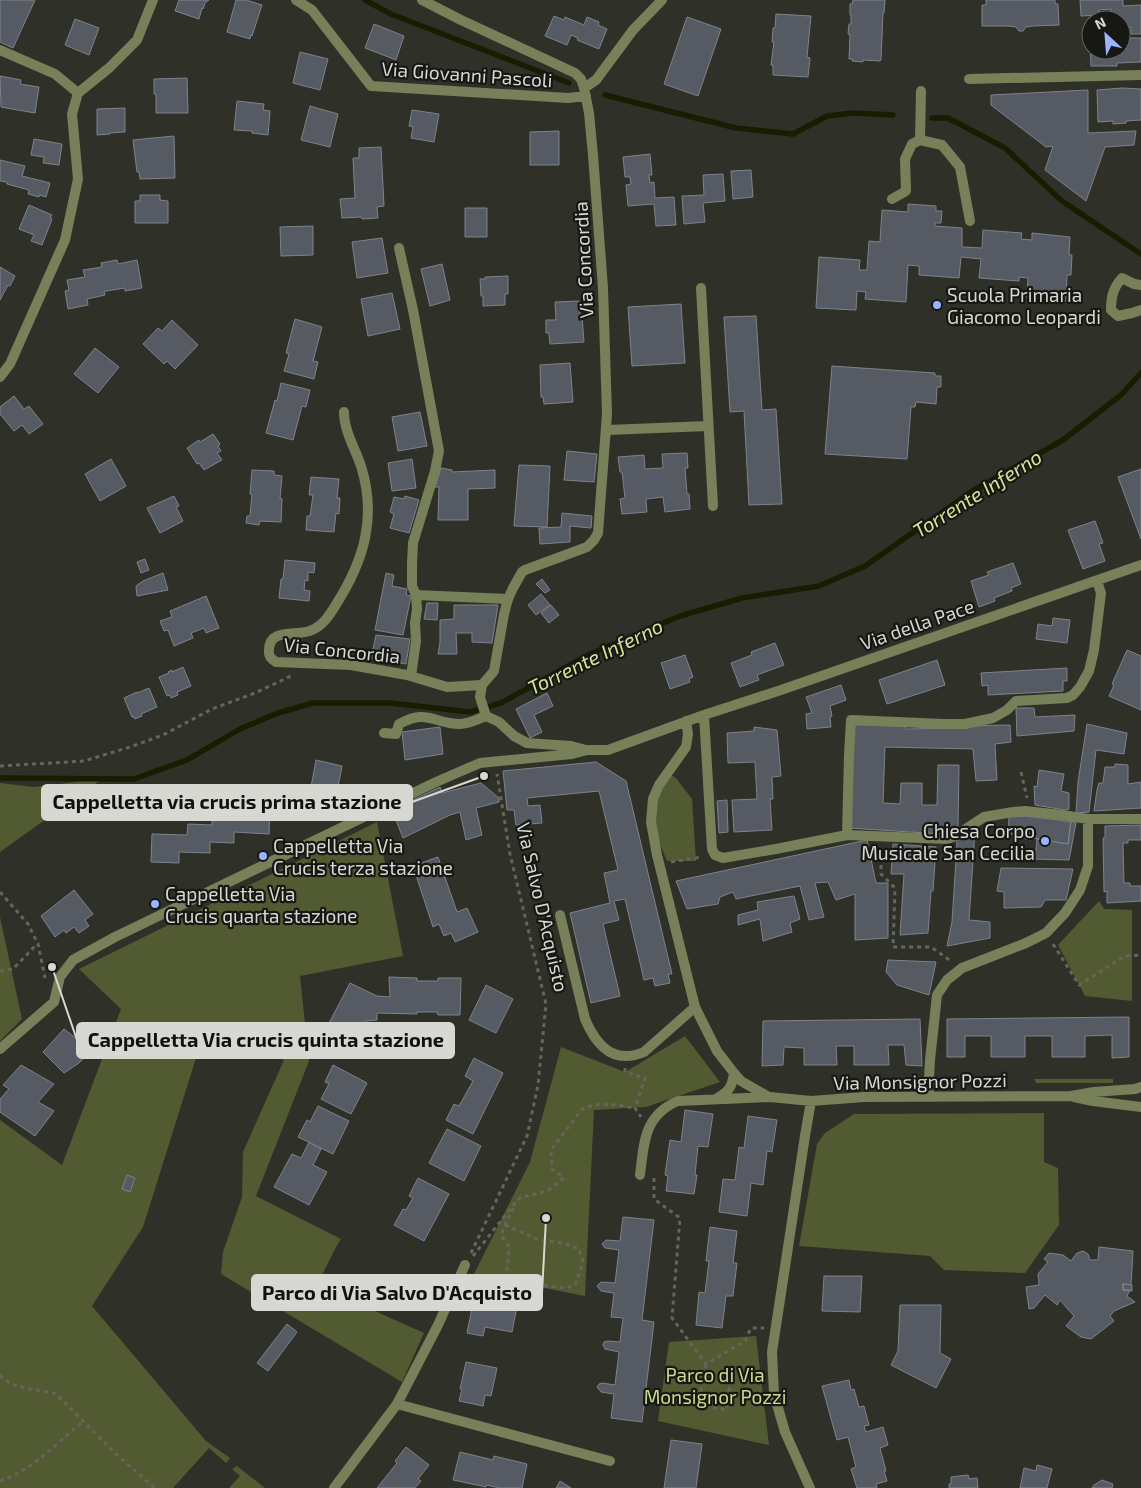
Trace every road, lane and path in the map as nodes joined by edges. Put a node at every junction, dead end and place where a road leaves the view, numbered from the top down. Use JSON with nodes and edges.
{"nodes":[{"id":1,"x":153,"y":0,"type":"edge"},
{"id":2,"x":296,"y":0,"type":"edge"},
{"id":3,"x":422,"y":0,"type":"edge"},
{"id":4,"x":662,"y":0,"type":"edge"},
{"id":5,"x":0,"y":50,"type":"edge"},
{"id":6,"x":1141,"y":75,"type":"edge"},
{"id":7,"x":969,"y":79,"type":"dead end"},
{"id":8,"x":921,"y":91,"type":"dead end"},
{"id":9,"x":585,"y":92,"type":"junction"},
{"id":10,"x":78,"y":93,"type":"junction"},
{"id":11,"x":920,"y":140,"type":"junction"},
{"id":12,"x":892,"y":198,"type":"dead end"},
{"id":13,"x":970,"y":221,"type":"dead end"},
{"id":14,"x":399,"y":248,"type":"dead end"},
{"id":15,"x":1141,"y":285,"type":"edge"},
{"id":16,"x":701,"y":288,"type":"dead end"},
{"id":17,"x":1141,"y":310,"type":"edge"},
{"id":18,"x":0,"y":377,"type":"edge"},
{"id":19,"x":344,"y":412,"type":"dead end"},
{"id":20,"x":708,"y":426,"type":"junction"},
{"id":21,"x":606,"y":430,"type":"junction"},
{"id":22,"x":713,"y":506,"type":"dead end"},
{"id":23,"x":1141,"y":565,"type":"edge"},
{"id":24,"x":1097,"y":581,"type":"junction"},
{"id":25,"x":416,"y":595,"type":"junction"},
{"id":26,"x":508,"y":599,"type":"junction"},
{"id":27,"x":313,"y":663,"type":"junction"},
{"id":28,"x":411,"y":676,"type":"junction"},
{"id":29,"x":482,"y":685,"type":"junction"},
{"id":30,"x":486,"y":714,"type":"junction"},
{"id":31,"x":704,"y":715,"type":"junction"},
{"id":32,"x":686,"y":721,"type":"junction"},
{"id":33,"x":384,"y":733,"type":"dead end"},
{"id":34,"x":587,"y":750,"type":"junction"},
{"id":35,"x":495,"y":763,"type":"junction"},
{"id":36,"x":0,"y":766,"type":"edge"},
{"id":37,"x":1021,"y":772,"type":"dead end"},
{"id":38,"x":1025,"y":811,"type":"junction"},
{"id":39,"x":1141,"y":819,"type":"edge"},
{"id":40,"x":1088,"y":820,"type":"junction"},
{"id":41,"x":847,"y":835,"type":"junction"},
{"id":42,"x":882,"y":836,"type":"junction"},
{"id":43,"x":715,"y":855,"type":"junction"},
{"id":44,"x":660,"y":864,"type":"junction"},
{"id":45,"x":0,"y":892,"type":"edge"},
{"id":46,"x":560,"y":915,"type":"dead end"},
{"id":47,"x":1046,"y":932,"type":"junction"},
{"id":48,"x":38,"y":944,"type":"junction"},
{"id":49,"x":1141,"y":955,"type":"edge"},
{"id":50,"x":962,"y":968,"type":"junction"},
{"id":51,"x":0,"y":971,"type":"edge"},
{"id":52,"x":44,"y":981,"type":"dead end"},
{"id":53,"x":695,"y":1007,"type":"junction"},
{"id":54,"x":0,"y":1048,"type":"edge"},
{"id":55,"x":626,"y":1056,"type":"junction"},
{"id":56,"x":734,"y":1073,"type":"junction"},
{"id":57,"x":1141,"y":1087,"type":"edge"},
{"id":58,"x":1071,"y":1096,"type":"junction"},
{"id":59,"x":770,"y":1097,"type":"junction"},
{"id":60,"x":928,"y":1097,"type":"junction"},
{"id":61,"x":716,"y":1099,"type":"junction"},
{"id":62,"x":811,"y":1101,"type":"junction"},
{"id":63,"x":1141,"y":1107,"type":"edge"},
{"id":64,"x":635,"y":1108,"type":"junction"},
{"id":65,"x":638,"y":1125,"type":"dead end"},
{"id":66,"x":640,"y":1175,"type":"joint"},
{"id":67,"x":519,"y":1198,"type":"junction"},
{"id":68,"x":504,"y":1225,"type":"junction"},
{"id":69,"x":465,"y":1265,"type":"junction"},
{"id":70,"x":776,"y":1328,"type":"junction"},
{"id":71,"x":706,"y":1364,"type":"junction"},
{"id":72,"x":0,"y":1376,"type":"edge"},
{"id":73,"x":731,"y":1378,"type":"dead end"},
{"id":74,"x":397,"y":1404,"type":"junction"},
{"id":75,"x":84,"y":1421,"type":"junction"},
{"id":76,"x":610,"y":1461,"type":"dead end"},
{"id":77,"x":0,"y":1482,"type":"edge"},
{"id":78,"x":155,"y":1488,"type":"edge"},
{"id":79,"x":334,"y":1488,"type":"edge"},
{"id":80,"x":810,"y":1488,"type":"edge"}],
"edges":[{"from":1,"to":10,"type":"street"},
{"from":2,"to":9,"type":"street","name":"Via Giovanni Pascoli"},
{"from":3,"to":9,"type":"street"},
{"from":4,"to":9,"type":"street"},
{"from":5,"to":10,"type":"street"},
{"from":6,"to":7,"type":"street"},
{"from":8,"to":11,"type":"street"},
{"from":9,"to":21,"type":"street","name":"Via Concordia"},
{"from":10,"to":18,"type":"street"},
{"from":11,"to":12,"type":"street"},
{"from":11,"to":13,"type":"street"},
{"from":14,"to":25,"type":"street","name":"Via Concordia"},
{"from":15,"to":17,"type":"street"},
{"from":16,"to":20,"type":"street"},
{"from":19,"to":27,"type":"street","name":"Via Concordia"},
{"from":20,"to":21,"type":"street"},
{"from":20,"to":22,"type":"street"},
{"from":21,"to":26,"type":"street","name":"Via Concordia"},
{"from":23,"to":24,"type":"street","name":"Via della Pace"},
{"from":24,"to":31,"type":"street","name":"Via della Pace"},
{"from":24,"to":41,"type":"street"},
{"from":25,"to":26,"type":"street"},
{"from":25,"to":28,"type":"street","name":"Via Concordia"},
{"from":26,"to":29,"type":"street","name":"Via Concordia"},
{"from":27,"to":28,"type":"street","name":"Via Concordia"},
{"from":27,"to":36,"type":"path"},
{"from":28,"to":29,"type":"street","name":"Via Concordia"},
{"from":29,"to":30,"type":"street","name":"Via Concordia"},
{"from":30,"to":33,"type":"street"},
{"from":30,"to":34,"type":"street"},
{"from":31,"to":32,"type":"street","name":"Via della Pace"},
{"from":31,"to":43,"type":"street"},
{"from":32,"to":34,"type":"street","name":"Via della Pace"},
{"from":32,"to":44,"type":"street"},
{"from":34,"to":35,"type":"street"},
{"from":35,"to":54,"type":"street"},
{"from":35,"to":69,"type":"path","name":"Via Salvo D'Acquisto"},
{"from":37,"to":38,"type":"path"},
{"from":38,"to":40,"type":"street"},
{"from":38,"to":42,"type":"street"},
{"from":39,"to":40,"type":"street"},
{"from":40,"to":47,"type":"street"},
{"from":41,"to":42,"type":"street"},
{"from":41,"to":43,"type":"street"},
{"from":42,"to":50,"type":"path"},
{"from":43,"to":44,"type":"path"},
{"from":44,"to":53,"type":"street"},
{"from":45,"to":48,"type":"path"},
{"from":46,"to":55,"type":"street"},
{"from":47,"to":49,"type":"path"},
{"from":47,"to":50,"type":"street"},
{"from":48,"to":51,"type":"path"},
{"from":48,"to":52,"type":"path"},
{"from":50,"to":60,"type":"street"},
{"from":53,"to":55,"type":"street"},
{"from":53,"to":56,"type":"street"},
{"from":55,"to":64,"type":"path"},
{"from":56,"to":59,"type":"street"},
{"from":56,"to":61,"type":"street"},
{"from":57,"to":58,"type":"street"},
{"from":58,"to":60,"type":"street","name":"Via Monsignor Pozzi"},
{"from":58,"to":63,"type":"street"},
{"from":59,"to":61,"type":"street","name":"Via Monsignor Pozzi"},
{"from":59,"to":62,"type":"street","name":"Via Monsignor Pozzi"},
{"from":60,"to":62,"type":"street","name":"Via Monsignor Pozzi"},
{"from":61,"to":66,"type":"street","name":"Via Monsignor Pozzi"},
{"from":62,"to":70,"type":"street"},
{"from":64,"to":65,"type":"path"},
{"from":64,"to":67,"type":"path"},
{"from":66,"to":71,"type":"path"},
{"from":67,"to":68,"type":"path"},
{"from":67,"to":69,"type":"path"},
{"from":68,"to":68,"type":"path"},
{"from":69,"to":74,"type":"street"},
{"from":70,"to":71,"type":"path"},
{"from":70,"to":80,"type":"street"},
{"from":71,"to":73,"type":"path"},
{"from":72,"to":75,"type":"path"},
{"from":74,"to":76,"type":"street"},
{"from":74,"to":79,"type":"street"},
{"from":75,"to":77,"type":"path"},
{"from":75,"to":78,"type":"path"}]}
